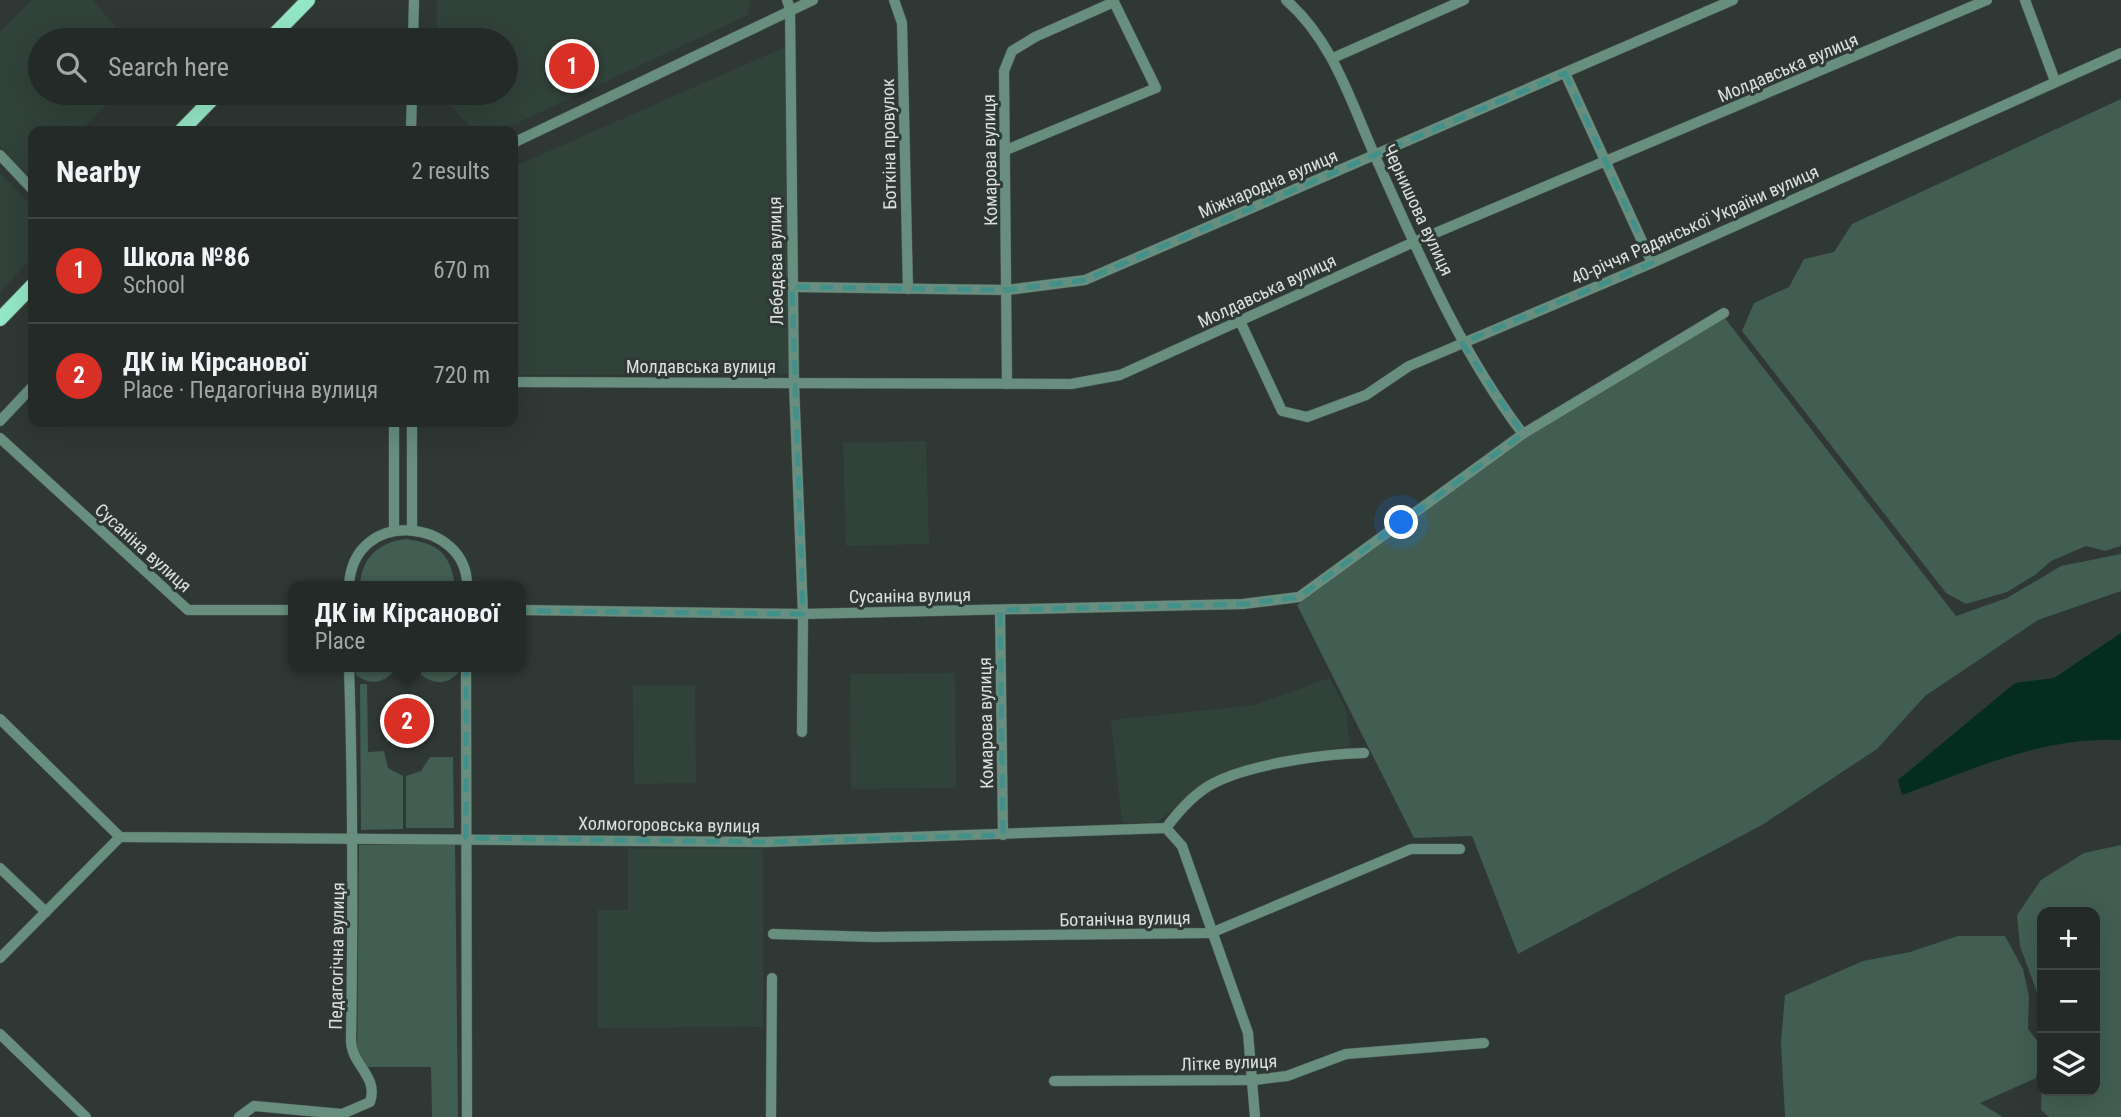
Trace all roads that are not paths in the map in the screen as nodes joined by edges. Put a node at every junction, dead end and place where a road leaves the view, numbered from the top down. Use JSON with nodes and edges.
{"nodes":[{"id":1,"x":308,"y":0,"type":"edge"},
{"id":2,"x":414,"y":0,"type":"edge"},
{"id":3,"x":813,"y":0,"type":"edge"},
{"id":4,"x":894,"y":0,"type":"edge"},
{"id":5,"x":1286,"y":0,"type":"edge"},
{"id":6,"x":1464,"y":0,"type":"edge"},
{"id":7,"x":1733,"y":0,"type":"edge"},
{"id":8,"x":1987,"y":0,"type":"edge"},
{"id":9,"x":2025,"y":0,"type":"edge"},
{"id":10,"x":1113,"y":1,"type":"edge"},
{"id":11,"x":789,"y":5,"type":"edge"},
{"id":12,"x":281,"y":28,"type":"edge"},
{"id":13,"x":413,"y":28,"type":"edge"},
{"id":14,"x":2121,"y":53,"type":"edge"},
{"id":15,"x":1333,"y":58,"type":"junction"},
{"id":16,"x":1565,"y":73,"type":"junction"},
{"id":17,"x":2056,"y":80,"type":"junction"},
{"id":18,"x":206,"y":105,"type":"edge"},
{"id":19,"x":412,"y":105,"type":"edge"},
{"id":20,"x":186,"y":126,"type":"edge"},
{"id":21,"x":411,"y":126,"type":"edge"},
{"id":22,"x":518,"y":140,"type":"edge"},
{"id":23,"x":1006,"y":150,"type":"junction"},
{"id":24,"x":0,"y":156,"type":"edge"},
{"id":25,"x":1375,"y":156,"type":"junction"},
{"id":26,"x":1605,"y":162,"type":"junction"},
{"id":27,"x":28,"y":185,"type":"edge"},
{"id":28,"x":1414,"y":242,"type":"junction"},
{"id":29,"x":1652,"y":263,"type":"junction"},
{"id":30,"x":792,"y":287,"type":"junction"},
{"id":31,"x":908,"y":289,"type":"junction"},
{"id":32,"x":28,"y":290,"type":"edge"},
{"id":33,"x":1007,"y":290,"type":"junction"},
{"id":34,"x":1724,"y":313,"type":"dead end"},
{"id":35,"x":0,"y":319,"type":"edge"},
{"id":36,"x":1240,"y":321,"type":"junction"},
{"id":37,"x":1462,"y":343,"type":"junction"},
{"id":38,"x":518,"y":382,"type":"edge"},
{"id":39,"x":794,"y":383,"type":"junction"},
{"id":40,"x":1007,"y":384,"type":"junction"},
{"id":41,"x":28,"y":391,"type":"edge"},
{"id":42,"x":0,"y":421,"type":"edge"},
{"id":43,"x":394,"y":427,"type":"edge"},
{"id":44,"x":412,"y":427,"type":"edge"},
{"id":45,"x":1523,"y":434,"type":"junction"},
{"id":46,"x":0,"y":438,"type":"edge"},
{"id":47,"x":394,"y":529,"type":"junction"},
{"id":48,"x":412,"y":529,"type":"junction"},
{"id":49,"x":349,"y":581,"type":"edge"},
{"id":50,"x":465,"y":581,"type":"edge"},
{"id":51,"x":288,"y":610,"type":"edge"},
{"id":52,"x":526,"y":610,"type":"edge"},
{"id":53,"x":1000,"y":610,"type":"junction"},
{"id":54,"x":803,"y":614,"type":"junction"},
{"id":55,"x":349,"y":672,"type":"edge"},
{"id":56,"x":466,"y":672,"type":"edge"},
{"id":57,"x":0,"y":719,"type":"edge"},
{"id":58,"x":802,"y":732,"type":"dead end"},
{"id":59,"x":1364,"y":753,"type":"dead end"},
{"id":60,"x":1166,"y":828,"type":"junction"},
{"id":61,"x":1003,"y":835,"type":"junction"},
{"id":62,"x":120,"y":837,"type":"junction"},
{"id":63,"x":466,"y":838,"type":"junction"},
{"id":64,"x":354,"y":839,"type":"junction"},
{"id":65,"x":1460,"y":849,"type":"dead end"},
{"id":66,"x":0,"y":868,"type":"edge"},
{"id":67,"x":46,"y":912,"type":"junction"},
{"id":68,"x":1211,"y":933,"type":"junction"},
{"id":69,"x":773,"y":934,"type":"dead end"},
{"id":70,"x":0,"y":958,"type":"edge"},
{"id":71,"x":772,"y":978,"type":"dead end"},
{"id":72,"x":0,"y":1034,"type":"edge"},
{"id":73,"x":1485,"y":1043,"type":"dead end"},
{"id":74,"x":1254,"y":1080,"type":"junction"},
{"id":75,"x":1054,"y":1081,"type":"dead end"},
{"id":76,"x":86,"y":1117,"type":"edge"},
{"id":77,"x":239,"y":1117,"type":"edge"},
{"id":78,"x":467,"y":1117,"type":"edge"},
{"id":79,"x":771,"y":1117,"type":"edge"},
{"id":80,"x":1255,"y":1117,"type":"edge"}],
"edges":[{"from":1,"to":12,"type":"main road"},
{"from":2,"to":13,"type":"street"},
{"from":3,"to":11,"type":"street"},
{"from":4,"to":31,"type":"street","name":"Боткіна провулок"},
{"from":5,"to":15,"type":"street","name":"Чернишова вулиця"},
{"from":6,"to":15,"type":"street"},
{"from":7,"to":16,"type":"street","name":"Міжнародна вулиця"},
{"from":8,"to":26,"type":"street","name":"Молдавська вулиця"},
{"from":9,"to":17,"type":"street"},
{"from":10,"to":23,"type":"street","name":"Комарова вулиця"},
{"from":10,"to":23,"type":"street"},
{"from":11,"to":22,"type":"street"},
{"from":11,"to":30,"type":"street","name":"Лебедєва вулиця"},
{"from":14,"to":17,"type":"street","name":"40-річчя Радянської України вулиця"},
{"from":15,"to":25,"type":"street","name":"Чернишова вулиця"},
{"from":16,"to":25,"type":"street","name":"Міжнародна вулиця"},
{"from":16,"to":26,"type":"street"},
{"from":17,"to":29,"type":"street","name":"40-річчя Радянської України вулиця"},
{"from":18,"to":20,"type":"main road"},
{"from":19,"to":21,"type":"street"},
{"from":23,"to":33,"type":"street","name":"Комарова вулиця"},
{"from":24,"to":27,"type":"street"},
{"from":25,"to":28,"type":"street","name":"Чернишова вулиця"},
{"from":25,"to":33,"type":"street","name":"Міжнародна вулиця"},
{"from":26,"to":28,"type":"street","name":"Молдавська вулиця"},
{"from":26,"to":29,"type":"street"},
{"from":28,"to":36,"type":"street","name":"Молдавська вулиця"},
{"from":28,"to":37,"type":"street","name":"Чернишова вулиця"},
{"from":29,"to":37,"type":"street","name":"40-річчя Радянської України вулиця"},
{"from":30,"to":31,"type":"street","name":"Міжнародна вулиця"},
{"from":30,"to":39,"type":"street","name":"Лебедєва вулиця"},
{"from":31,"to":33,"type":"street","name":"Міжнародна вулиця"},
{"from":32,"to":35,"type":"main road"},
{"from":33,"to":40,"type":"street","name":"Комарова вулиця"},
{"from":34,"to":45,"type":"street"},
{"from":36,"to":37,"type":"street","name":"40-річчя Радянської України вулиця"},
{"from":36,"to":40,"type":"street","name":"Молдавська вулиця"},
{"from":37,"to":45,"type":"street","name":"Чернишова вулиця"},
{"from":38,"to":39,"type":"street","name":"Молдавська вулиця"},
{"from":39,"to":40,"type":"street","name":"Молдавська вулиця"},
{"from":39,"to":54,"type":"street","name":"Лебедєва вулиця"},
{"from":41,"to":42,"type":"street"},
{"from":43,"to":47,"type":"street"},
{"from":44,"to":48,"type":"street"},
{"from":45,"to":53,"type":"street","name":"Сусаніна вулиця"},
{"from":46,"to":51,"type":"street","name":"Сусаніна вулиця"},
{"from":47,"to":48,"type":"street"},
{"from":47,"to":49,"type":"street"},
{"from":48,"to":50,"type":"street"},
{"from":52,"to":54,"type":"street","name":"Сусаніна вулиця"},
{"from":53,"to":54,"type":"street","name":"Сусаніна вулиця"},
{"from":53,"to":61,"type":"street","name":"Комарова вулиця"},
{"from":54,"to":58,"type":"street","name":"Лебедєва вулиця"},
{"from":55,"to":64,"type":"street","name":"Педагогічна вулиця"},
{"from":56,"to":63,"type":"street"},
{"from":57,"to":62,"type":"street"},
{"from":59,"to":60,"type":"street"},
{"from":60,"to":61,"type":"street","name":"Холмогоровська вулиця"},
{"from":60,"to":68,"type":"street"},
{"from":61,"to":63,"type":"street","name":"Холмогоровська вулиця"},
{"from":62,"to":64,"type":"street","name":"Холмогоровська вулиця"},
{"from":62,"to":67,"type":"street"},
{"from":63,"to":64,"type":"street","name":"Холмогоровська вулиця"},
{"from":63,"to":78,"type":"street"},
{"from":64,"to":77,"type":"street","name":"Педагогічна вулиця"},
{"from":65,"to":68,"type":"street","name":"Ботанічна вулиця"},
{"from":66,"to":67,"type":"street"},
{"from":67,"to":70,"type":"street"},
{"from":68,"to":69,"type":"street","name":"Ботанічна вулиця"},
{"from":68,"to":74,"type":"street"},
{"from":71,"to":79,"type":"street"},
{"from":72,"to":76,"type":"street"},
{"from":73,"to":74,"type":"street","name":"Літке вулиця"},
{"from":74,"to":75,"type":"street","name":"Літке вулиця"},
{"from":74,"to":80,"type":"street"}]}
